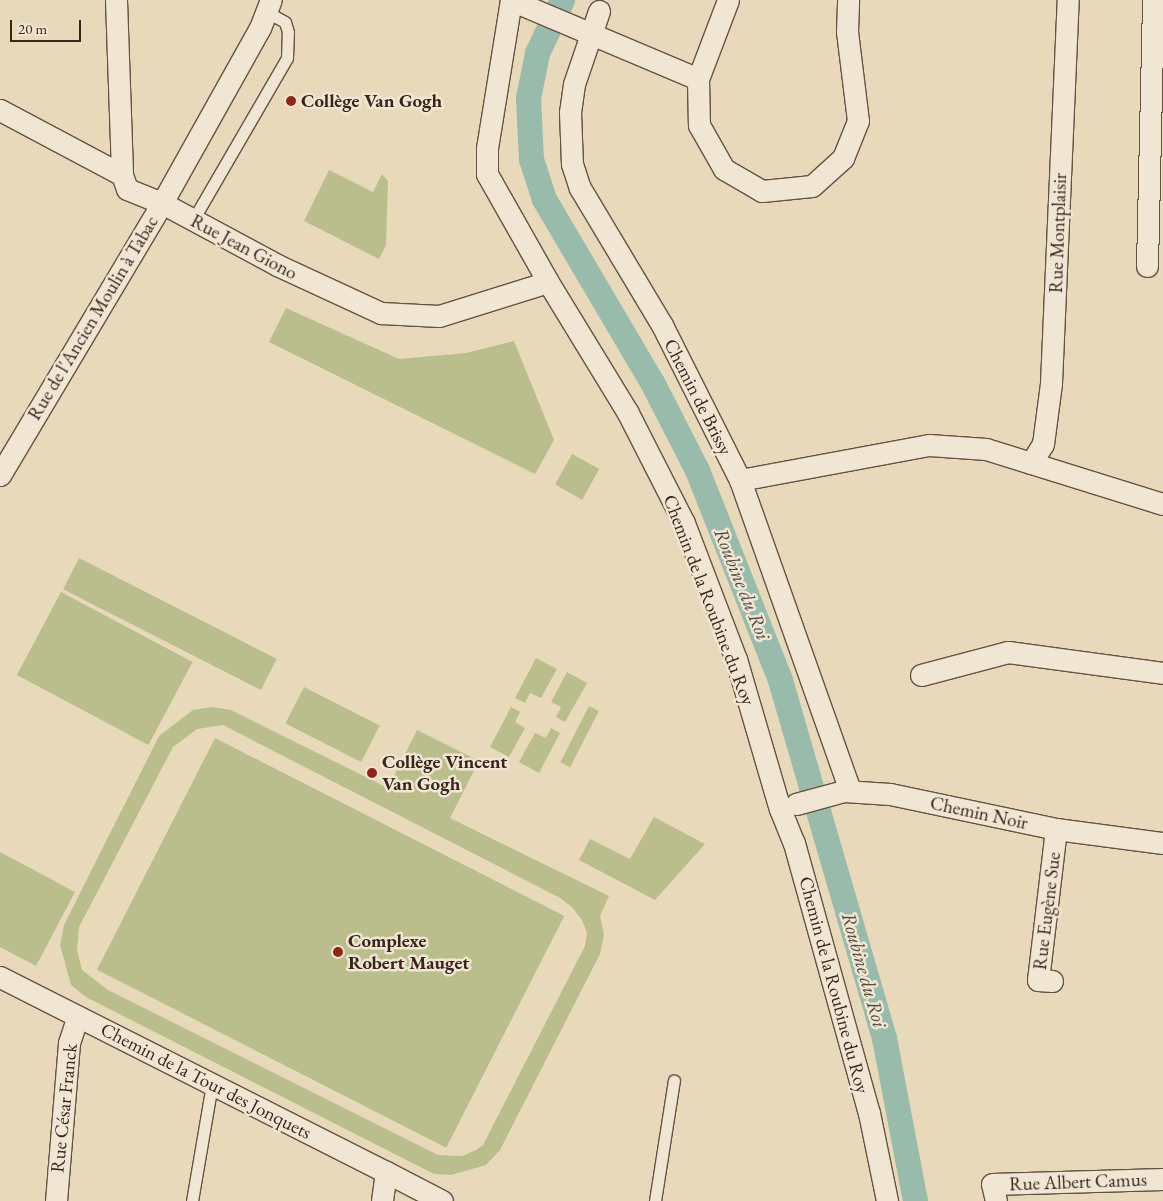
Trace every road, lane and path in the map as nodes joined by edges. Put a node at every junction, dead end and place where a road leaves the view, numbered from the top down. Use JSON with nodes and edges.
{"nodes":[{"id":1,"x":116,"y":0,"type":"edge"},
{"id":2,"x":728,"y":0,"type":"edge"},
{"id":3,"x":848,"y":0,"type":"edge"},
{"id":4,"x":1068,"y":0,"type":"edge"},
{"id":5,"x":1153,"y":0,"type":"edge"},
{"id":6,"x":520,"y":4,"type":"edge"},
{"id":7,"x":269,"y":6,"type":"edge"},
{"id":8,"x":599,"y":11,"type":"dead end"},
{"id":9,"x":586,"y":33,"type":"junction"},
{"id":10,"x":698,"y":79,"type":"junction"},
{"id":11,"x":0,"y":110,"type":"edge"},
{"id":12,"x":122,"y":175,"type":"junction"},
{"id":13,"x":162,"y":203,"type":"junction"},
{"id":14,"x":193,"y":220,"type":"junction"},
{"id":15,"x":1147,"y":266,"type":"dead end"},
{"id":16,"x":548,"y":282,"type":"junction"},
{"id":17,"x":1031,"y":463,"type":"junction"},
{"id":18,"x":0,"y":475,"type":"edge"},
{"id":19,"x":740,"y":480,"type":"junction"},
{"id":20,"x":1163,"y":504,"type":"edge"},
{"id":21,"x":1161,"y":667,"type":"edge"},
{"id":22,"x":921,"y":675,"type":"dead end"},
{"id":23,"x":847,"y":791,"type":"junction"},
{"id":24,"x":796,"y":804,"type":"dead end"},
{"id":25,"x":1056,"y":830,"type":"junction"},
{"id":26,"x":1163,"y":842,"type":"edge"},
{"id":27,"x":0,"y":977,"type":"edge"},
{"id":28,"x":1052,"y":981,"type":"dead end"},
{"id":29,"x":78,"y":1016,"type":"junction"},
{"id":30,"x":674,"y":1080,"type":"dead end"},
{"id":31,"x":212,"y":1084,"type":"junction"},
{"id":32,"x":386,"y":1172,"type":"junction"},
{"id":33,"x":1163,"y":1180,"type":"edge"},
{"id":34,"x":994,"y":1193,"type":"edge"},
{"id":35,"x":56,"y":1201,"type":"edge"},
{"id":36,"x":192,"y":1201,"type":"edge"},
{"id":37,"x":382,"y":1201,"type":"edge"},
{"id":38,"x":442,"y":1201,"type":"edge"},
{"id":39,"x":655,"y":1201,"type":"edge"},
{"id":40,"x":887,"y":1201,"type":"edge"}],
"edges":[{"from":1,"to":12,"type":"street"},
{"from":2,"to":10,"type":"street"},
{"from":3,"to":10,"type":"street"},
{"from":4,"to":17,"type":"street","name":"Rue Montplaisir"},
{"from":5,"to":15,"type":"street"},
{"from":6,"to":9,"type":"street"},
{"from":6,"to":16,"type":"street","name":"Chemin de la Roubine du Roy"},
{"from":7,"to":13,"type":"street"},
{"from":7,"to":14,"type":"lane"},
{"from":8,"to":9,"type":"street","name":"Chemin de Brissy"},
{"from":9,"to":10,"type":"street"},
{"from":9,"to":19,"type":"street","name":"Chemin de Brissy"},
{"from":11,"to":12,"type":"street"},
{"from":12,"to":13,"type":"street","name":"Rue de l'Ancien Moulin à Tabac"},
{"from":13,"to":14,"type":"street","name":"Rue Jean Giono"},
{"from":13,"to":18,"type":"street","name":"Rue de l'Ancien Moulin à Tabac"},
{"from":14,"to":16,"type":"street","name":"Rue Jean Giono"},
{"from":16,"to":40,"type":"street","name":"Chemin de la Roubine du Roy"},
{"from":17,"to":19,"type":"street"},
{"from":17,"to":20,"type":"street"},
{"from":19,"to":23,"type":"street","name":"Chemin de Brissy"},
{"from":21,"to":22,"type":"street"},
{"from":23,"to":24,"type":"street","name":"Chemin Noir"},
{"from":23,"to":25,"type":"street","name":"Chemin Noir"},
{"from":25,"to":26,"type":"street","name":"Chemin Noir"},
{"from":25,"to":28,"type":"street","name":"Rue Eugène Sue"},
{"from":27,"to":29,"type":"street","name":"Chemin de la Tour des Jonquets"},
{"from":29,"to":31,"type":"street","name":"Chemin de la Tour des Jonquets"},
{"from":29,"to":35,"type":"street","name":"Rue César Franck"},
{"from":30,"to":39,"type":"lane"},
{"from":31,"to":32,"type":"street","name":"Chemin de la Tour des Jonquets"},
{"from":31,"to":36,"type":"lane"},
{"from":32,"to":37,"type":"street"},
{"from":32,"to":38,"type":"street","name":"Chemin de la Tour des Jonquets"},
{"from":33,"to":34,"type":"street","name":"Rue Albert Camus"}]}
